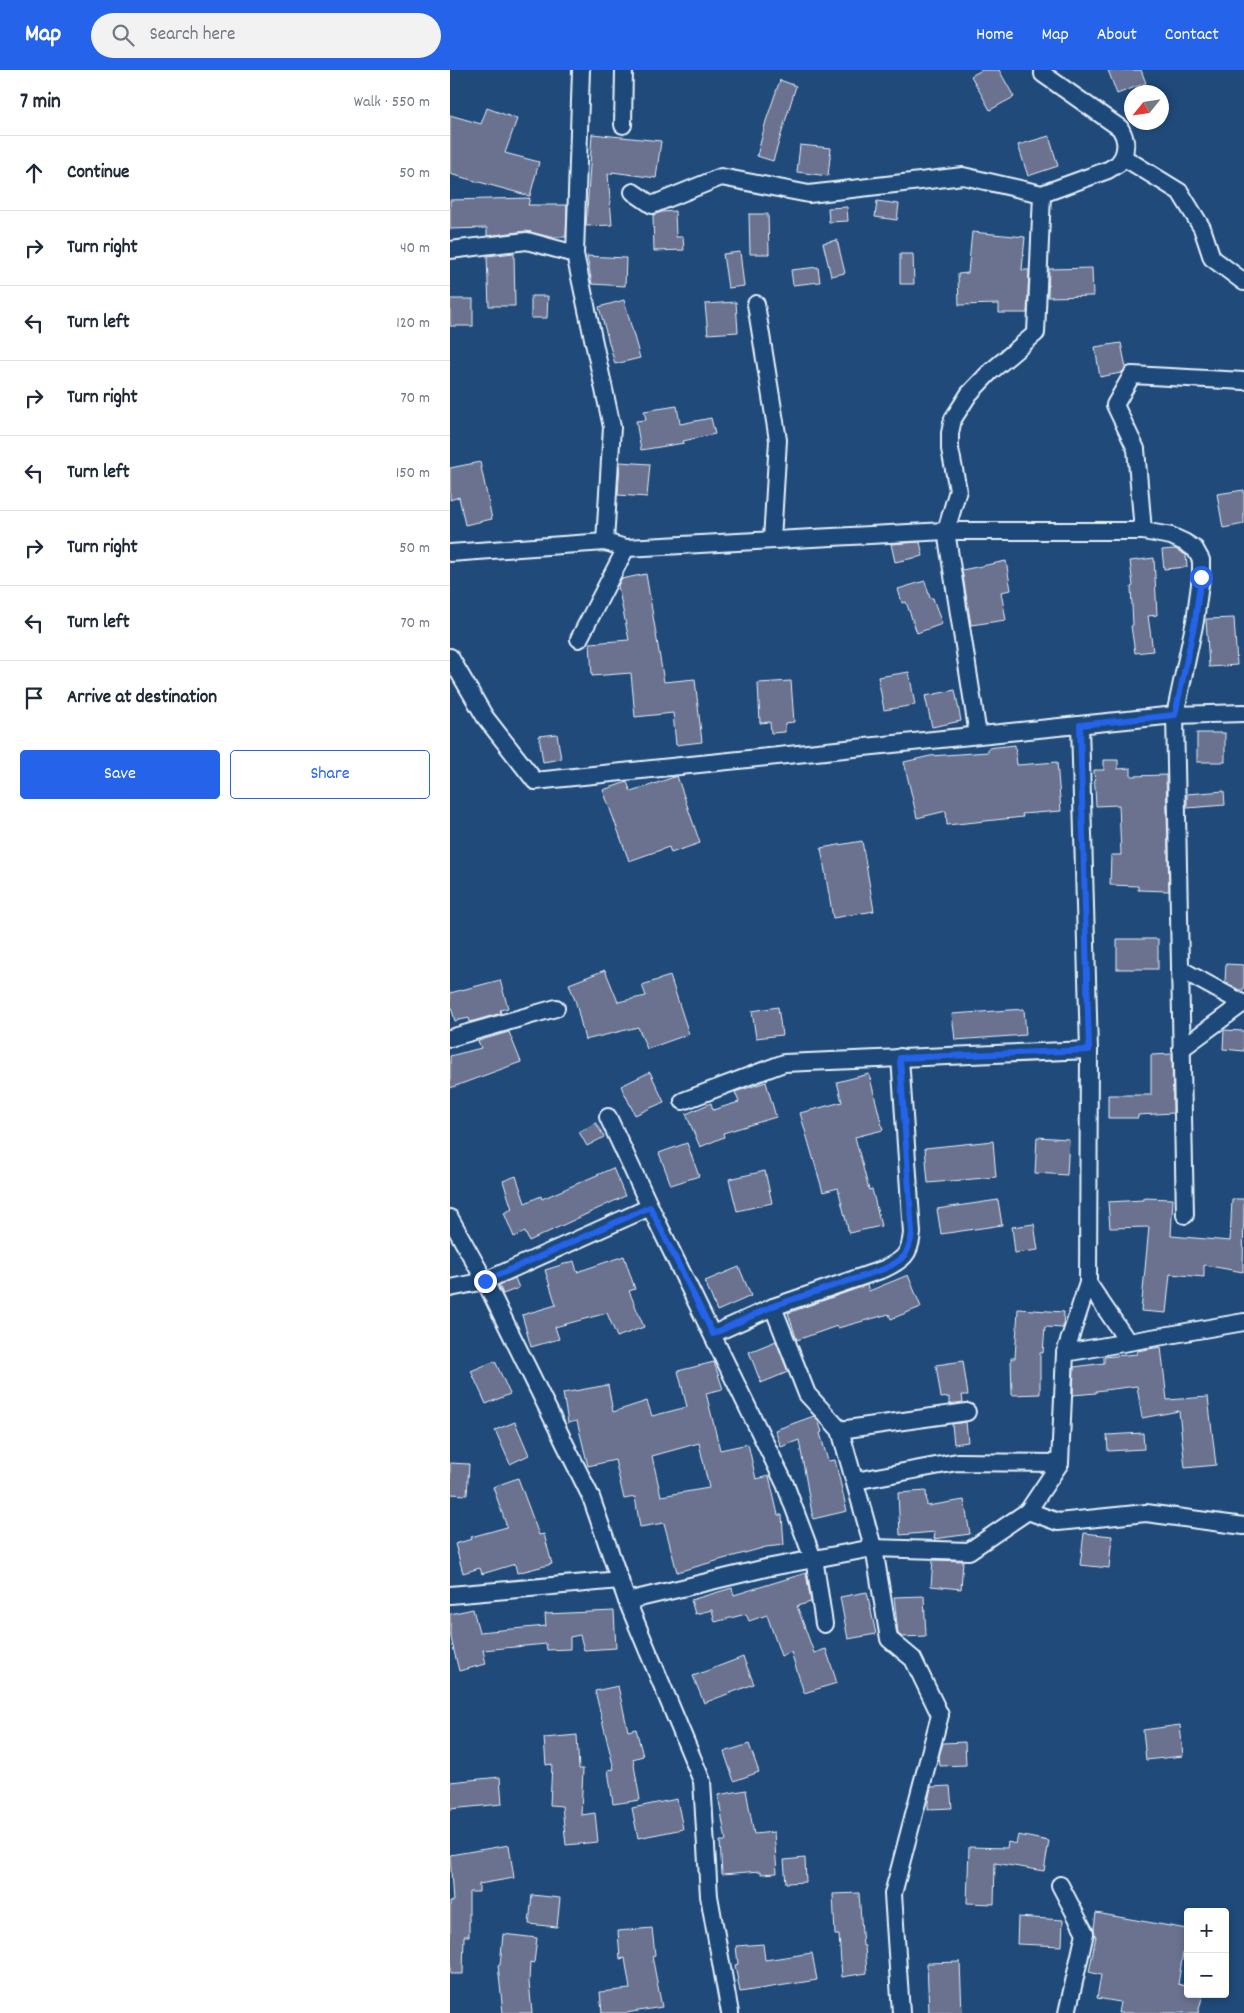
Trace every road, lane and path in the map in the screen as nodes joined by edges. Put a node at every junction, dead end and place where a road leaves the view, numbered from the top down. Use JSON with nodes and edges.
{"nodes":[{"id":1,"x":581,"y":70,"type":"edge"},
{"id":2,"x":624,"y":70,"type":"edge"},
{"id":3,"x":1043,"y":70,"type":"edge"},
{"id":4,"x":623,"y":125,"type":"dead end"},
{"id":5,"x":1123,"y":157,"type":"junction"},
{"id":6,"x":633,"y":192,"type":"dead end"},
{"id":7,"x":1042,"y":194,"type":"junction"},
{"id":8,"x":450,"y":250,"type":"edge"},
{"id":9,"x":574,"y":254,"type":"junction"},
{"id":10,"x":1244,"y":282,"type":"edge"},
{"id":11,"x":756,"y":304,"type":"dead end"},
{"id":12,"x":1244,"y":382,"type":"edge"},
{"id":13,"x":946,"y":531,"type":"junction"},
{"id":14,"x":1143,"y":531,"type":"junction"},
{"id":15,"x":772,"y":540,"type":"junction"},
{"id":16,"x":605,"y":542,"type":"junction"},
{"id":17,"x":626,"y":548,"type":"junction"},
{"id":18,"x":450,"y":553,"type":"edge"},
{"id":19,"x":579,"y":639,"type":"dead end"},
{"id":20,"x":450,"y":657,"type":"edge"},
{"id":21,"x":1244,"y":713,"type":"edge"},
{"id":22,"x":1175,"y":715,"type":"junction"},
{"id":23,"x":1080,"y":725,"type":"junction"},
{"id":24,"x":978,"y":735,"type":"junction"},
{"id":25,"x":1180,"y":969,"type":"junction"},
{"id":26,"x":1243,"y":1004,"type":"edge"},
{"id":27,"x":556,"y":1008,"type":"dead end"},
{"id":28,"x":450,"y":1038,"type":"edge"},
{"id":29,"x":1182,"y":1048,"type":"junction"},
{"id":30,"x":1089,"y":1050,"type":"junction"},
{"id":31,"x":900,"y":1058,"type":"junction"},
{"id":32,"x":683,"y":1100,"type":"dead end"},
{"id":33,"x":608,"y":1117,"type":"dead end"},
{"id":34,"x":650,"y":1207,"type":"junction"},
{"id":35,"x":1184,"y":1215,"type":"dead end"},
{"id":36,"x":450,"y":1218,"type":"edge"},
{"id":37,"x":485,"y":1281,"type":"junction"},
{"id":38,"x":1088,"y":1283,"type":"junction"},
{"id":39,"x":450,"y":1288,"type":"edge"},
{"id":40,"x":773,"y":1306,"type":"junction"},
{"id":41,"x":1244,"y":1322,"type":"edge"},
{"id":42,"x":713,"y":1334,"type":"junction"},
{"id":43,"x":1128,"y":1342,"type":"junction"},
{"id":44,"x":1065,"y":1354,"type":"junction"},
{"id":45,"x":967,"y":1412,"type":"dead end"},
{"id":46,"x":840,"y":1430,"type":"junction"},
{"id":47,"x":1060,"y":1464,"type":"junction"},
{"id":48,"x":855,"y":1481,"type":"junction"},
{"id":49,"x":1028,"y":1510,"type":"junction"},
{"id":50,"x":1244,"y":1526,"type":"edge"},
{"id":51,"x":873,"y":1548,"type":"junction"},
{"id":52,"x":813,"y":1559,"type":"junction"},
{"id":53,"x":620,"y":1580,"type":"junction"},
{"id":54,"x":450,"y":1595,"type":"edge"},
{"id":55,"x":627,"y":1601,"type":"junction"},
{"id":56,"x":824,"y":1624,"type":"dead end"},
{"id":57,"x":1060,"y":1885,"type":"dead end"},
{"id":58,"x":730,"y":2013,"type":"edge"},
{"id":59,"x":901,"y":2013,"type":"edge"},
{"id":60,"x":1067,"y":2013,"type":"edge"}],
"edges":[{"from":1,"to":9,"type":"street"},
{"from":2,"to":4,"type":"street"},
{"from":3,"to":5,"type":"street"},
{"from":5,"to":7,"type":"street"},
{"from":5,"to":10,"type":"street"},
{"from":6,"to":7,"type":"street"},
{"from":7,"to":13,"type":"street"},
{"from":8,"to":9,"type":"street"},
{"from":9,"to":16,"type":"street"},
{"from":11,"to":15,"type":"street"},
{"from":12,"to":14,"type":"street"},
{"from":13,"to":14,"type":"street"},
{"from":13,"to":15,"type":"street"},
{"from":13,"to":24,"type":"street"},
{"from":14,"to":22,"type":"street"},
{"from":15,"to":17,"type":"street"},
{"from":16,"to":17,"type":"street"},
{"from":16,"to":18,"type":"street"},
{"from":17,"to":19,"type":"street"},
{"from":20,"to":24,"type":"street"},
{"from":21,"to":22,"type":"street"},
{"from":22,"to":23,"type":"street"},
{"from":22,"to":25,"type":"street"},
{"from":23,"to":24,"type":"street"},
{"from":23,"to":30,"type":"street"},
{"from":25,"to":26,"type":"street"},
{"from":25,"to":29,"type":"street"},
{"from":26,"to":29,"type":"street"},
{"from":27,"to":28,"type":"street"},
{"from":29,"to":35,"type":"street"},
{"from":30,"to":31,"type":"street"},
{"from":30,"to":38,"type":"street"},
{"from":31,"to":32,"type":"street"},
{"from":31,"to":40,"type":"street"},
{"from":33,"to":34,"type":"street"},
{"from":34,"to":37,"type":"street"},
{"from":34,"to":42,"type":"street"},
{"from":36,"to":37,"type":"street"},
{"from":37,"to":39,"type":"street"},
{"from":37,"to":53,"type":"street"},
{"from":38,"to":43,"type":"street"},
{"from":38,"to":44,"type":"street"},
{"from":40,"to":42,"type":"street"},
{"from":40,"to":46,"type":"street"},
{"from":41,"to":43,"type":"street"},
{"from":42,"to":52,"type":"street"},
{"from":43,"to":44,"type":"street"},
{"from":44,"to":47,"type":"street"},
{"from":45,"to":46,"type":"street"},
{"from":46,"to":48,"type":"street"},
{"from":47,"to":48,"type":"street"},
{"from":47,"to":49,"type":"street"},
{"from":48,"to":51,"type":"street"},
{"from":49,"to":50,"type":"street"},
{"from":49,"to":51,"type":"street"},
{"from":51,"to":52,"type":"street"},
{"from":51,"to":59,"type":"street"},
{"from":52,"to":55,"type":"street"},
{"from":52,"to":56,"type":"street"},
{"from":53,"to":54,"type":"street"},
{"from":53,"to":55,"type":"street"},
{"from":55,"to":58,"type":"street"},
{"from":57,"to":60,"type":"street"}]}
